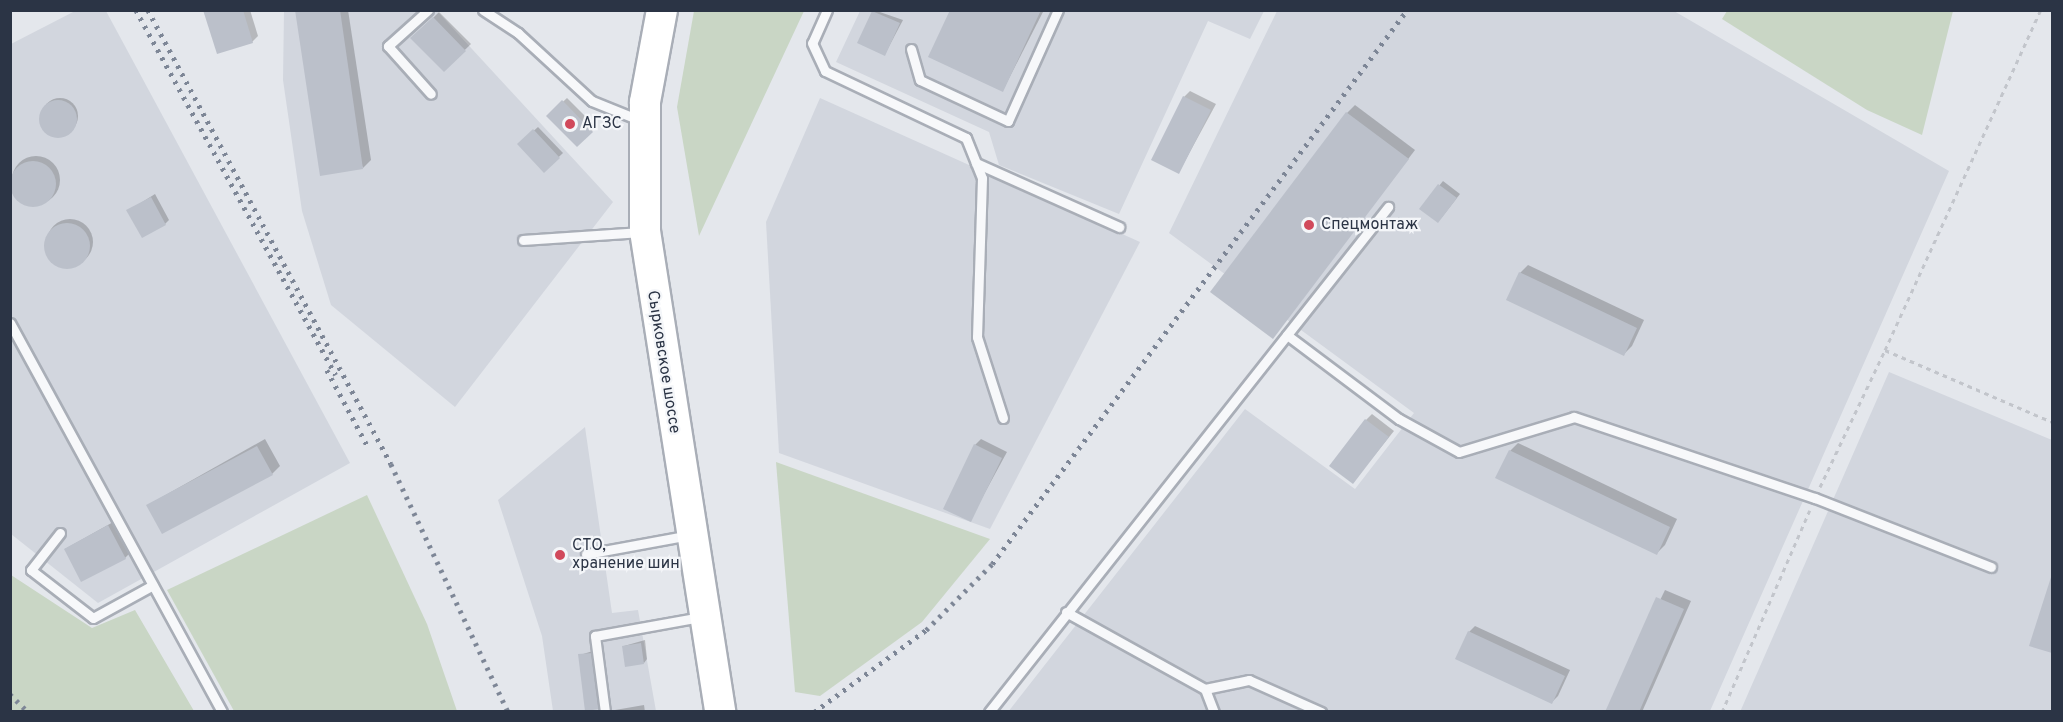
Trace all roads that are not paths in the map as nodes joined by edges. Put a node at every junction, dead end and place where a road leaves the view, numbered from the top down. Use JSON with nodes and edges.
{"nodes":[{"id":1,"x":428,"y":10,"type":"edge"},
{"id":2,"x":483,"y":10,"type":"edge"},
{"id":3,"x":662,"y":10,"type":"edge"},
{"id":4,"x":827,"y":10,"type":"edge"},
{"id":5,"x":1058,"y":10,"type":"edge"},
{"id":6,"x":911,"y":49,"type":"dead end"},
{"id":7,"x":431,"y":94,"type":"dead end"},
{"id":8,"x":644,"y":122,"type":"junction"},
{"id":9,"x":976,"y":163,"type":"junction"},
{"id":10,"x":1388,"y":207,"type":"dead end"},
{"id":11,"x":1119,"y":227,"type":"dead end"},
{"id":12,"x":645,"y":231,"type":"junction"},
{"id":13,"x":524,"y":240,"type":"dead end"},
{"id":14,"x":10,"y":323,"type":"edge"},
{"id":15,"x":1287,"y":335,"type":"junction"},
{"id":16,"x":1003,"y":418,"type":"dead end"},
{"id":17,"x":60,"y":533,"type":"dead end"},
{"id":18,"x":691,"y":535,"type":"junction"},
{"id":19,"x":586,"y":554,"type":"dead end"},
{"id":20,"x":1991,"y":567,"type":"dead end"},
{"id":21,"x":153,"y":585,"type":"junction"},
{"id":22,"x":1066,"y":612,"type":"junction"},
{"id":23,"x":703,"y":616,"type":"junction"},
{"id":24,"x":1205,"y":689,"type":"junction"},
{"id":25,"x":222,"y":711,"type":"edge"},
{"id":26,"x":605,"y":711,"type":"edge"},
{"id":27,"x":720,"y":711,"type":"edge"},
{"id":28,"x":989,"y":711,"type":"edge"},
{"id":29,"x":1214,"y":711,"type":"edge"},
{"id":30,"x":1321,"y":711,"type":"edge"}],
"edges":[{"from":1,"to":7,"type":"lane"},
{"from":2,"to":8,"type":"lane"},
{"from":3,"to":8,"type":"main road","name":"Сырковское шоссе"},
{"from":4,"to":9,"type":"lane"},
{"from":5,"to":6,"type":"lane"},
{"from":8,"to":12,"type":"main road","name":"Сырковское шоссе"},
{"from":9,"to":11,"type":"lane"},
{"from":9,"to":16,"type":"lane"},
{"from":10,"to":15,"type":"lane"},
{"from":12,"to":13,"type":"lane"},
{"from":12,"to":18,"type":"main road","name":"Сырковское шоссе"},
{"from":14,"to":21,"type":"lane"},
{"from":15,"to":20,"type":"lane"},
{"from":15,"to":22,"type":"lane"},
{"from":17,"to":21,"type":"lane"},
{"from":18,"to":19,"type":"lane"},
{"from":18,"to":23,"type":"main road","name":"Сырковское шоссе"},
{"from":21,"to":25,"type":"lane"},
{"from":22,"to":24,"type":"lane"},
{"from":22,"to":28,"type":"lane"},
{"from":23,"to":26,"type":"lane"},
{"from":23,"to":27,"type":"main road","name":"Сырковское шоссе"},
{"from":24,"to":29,"type":"lane"},
{"from":24,"to":30,"type":"lane"}]}
